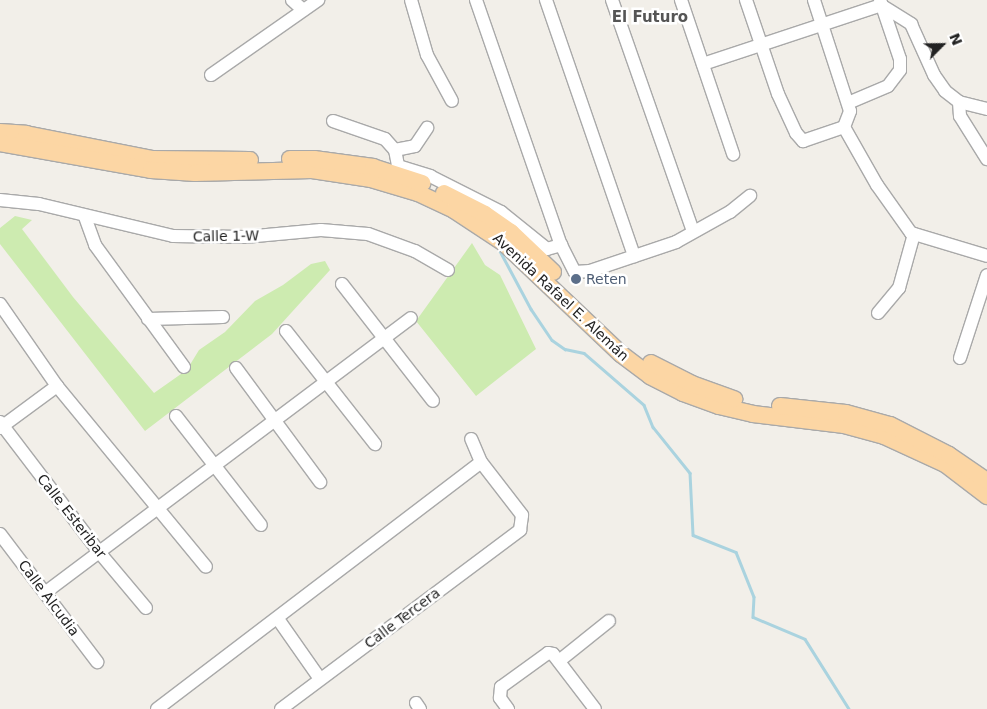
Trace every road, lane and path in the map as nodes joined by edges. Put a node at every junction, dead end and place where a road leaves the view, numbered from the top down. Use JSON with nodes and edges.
{"nodes":[{"id":1,"x":292,"y":0,"type":"edge"},
{"id":2,"x":318,"y":0,"type":"edge"},
{"id":3,"x":411,"y":0,"type":"edge"},
{"id":4,"x":476,"y":0,"type":"edge"},
{"id":5,"x":546,"y":0,"type":"edge"},
{"id":6,"x":612,"y":0,"type":"edge"},
{"id":7,"x":681,"y":0,"type":"edge"},
{"id":8,"x":746,"y":0,"type":"edge"},
{"id":9,"x":814,"y":0,"type":"edge"},
{"id":10,"x":881,"y":2,"type":"edge"},
{"id":11,"x":303,"y":10,"type":"junction"},
{"id":12,"x":821,"y":22,"type":"junction"},
{"id":13,"x":763,"y":44,"type":"junction"},
{"id":14,"x":703,"y":64,"type":"junction"},
{"id":15,"x":211,"y":75,"type":"dead end"},
{"id":16,"x":452,"y":101,"type":"dead end"},
{"id":17,"x":959,"y":102,"type":"junction"},
{"id":18,"x":848,"y":103,"type":"junction"},
{"id":19,"x":987,"y":109,"type":"edge"},
{"id":20,"x":333,"y":121,"type":"dead end"},
{"id":21,"x":844,"y":127,"type":"junction"},
{"id":22,"x":427,"y":128,"type":"dead end"},
{"id":23,"x":0,"y":132,"type":"edge"},
{"id":24,"x":0,"y":143,"type":"edge"},
{"id":25,"x":395,"y":150,"type":"junction"},
{"id":26,"x":733,"y":154,"type":"dead end"},
{"id":27,"x":987,"y":159,"type":"edge"},
{"id":28,"x":396,"y":170,"type":"junction"},
{"id":29,"x":750,"y":196,"type":"dead end"},
{"id":30,"x":0,"y":200,"type":"edge"},
{"id":31,"x":84,"y":216,"type":"junction"},
{"id":32,"x":693,"y":231,"type":"junction"},
{"id":33,"x":914,"y":234,"type":"junction"},
{"id":34,"x":561,"y":245,"type":"junction"},
{"id":35,"x":634,"y":256,"type":"junction"},
{"id":36,"x":987,"y":256,"type":"edge"},
{"id":37,"x":448,"y":270,"type":"dead end"},
{"id":38,"x":987,"y":275,"type":"edge"},
{"id":39,"x":342,"y":284,"type":"dead end"},
{"id":40,"x":0,"y":304,"type":"edge"},
{"id":41,"x":878,"y":313,"type":"dead end"},
{"id":42,"x":223,"y":317,"type":"dead end"},
{"id":43,"x":411,"y":318,"type":"dead end"},
{"id":44,"x":148,"y":319,"type":"junction"},
{"id":45,"x":286,"y":331,"type":"dead end"},
{"id":46,"x":383,"y":340,"type":"junction"},
{"id":47,"x":960,"y":358,"type":"dead end"},
{"id":48,"x":184,"y":367,"type":"dead end"},
{"id":49,"x":236,"y":368,"type":"dead end"},
{"id":50,"x":327,"y":381,"type":"junction"},
{"id":51,"x":57,"y":386,"type":"junction"},
{"id":52,"x":433,"y":401,"type":"dead end"},
{"id":53,"x":176,"y":416,"type":"dead end"},
{"id":54,"x":275,"y":421,"type":"junction"},
{"id":55,"x":1,"y":425,"type":"edge"},
{"id":56,"x":471,"y":439,"type":"dead end"},
{"id":57,"x":375,"y":444,"type":"dead end"},
{"id":58,"x":481,"y":462,"type":"junction"},
{"id":59,"x":214,"y":466,"type":"junction"},
{"id":60,"x":987,"y":481,"type":"edge"},
{"id":61,"x":320,"y":482,"type":"dead end"},
{"id":62,"x":987,"y":496,"type":"edge"},
{"id":63,"x":157,"y":508,"type":"junction"},
{"id":64,"x":261,"y":525,"type":"dead end"},
{"id":65,"x":0,"y":534,"type":"edge"},
{"id":66,"x":99,"y":552,"type":"junction"},
{"id":67,"x":206,"y":567,"type":"dead end"},
{"id":68,"x":46,"y":592,"type":"junction"},
{"id":69,"x":146,"y":608,"type":"dead end"},
{"id":70,"x":278,"y":619,"type":"junction"},
{"id":71,"x":610,"y":621,"type":"dead end"},
{"id":72,"x":559,"y":661,"type":"junction"},
{"id":73,"x":97,"y":662,"type":"dead end"},
{"id":74,"x":320,"y":679,"type":"junction"},
{"id":75,"x":157,"y":709,"type":"edge"},
{"id":76,"x":280,"y":709,"type":"edge"},
{"id":77,"x":508,"y":709,"type":"edge"},
{"id":78,"x":595,"y":709,"type":"edge"}],
"edges":[{"from":1,"to":11,"type":"street"},
{"from":2,"to":11,"type":"street"},
{"from":3,"to":16,"type":"street"},
{"from":4,"to":34,"type":"street"},
{"from":5,"to":35,"type":"street"},
{"from":6,"to":32,"type":"street"},
{"from":7,"to":14,"type":"street"},
{"from":8,"to":13,"type":"street"},
{"from":9,"to":12,"type":"street"},
{"from":10,"to":12,"type":"street"},
{"from":10,"to":17,"type":"street"},
{"from":10,"to":18,"type":"street"},
{"from":11,"to":15,"type":"street"},
{"from":12,"to":13,"type":"street"},
{"from":12,"to":18,"type":"street"},
{"from":13,"to":14,"type":"street"},
{"from":13,"to":21,"type":"street"},
{"from":14,"to":26,"type":"street"},
{"from":17,"to":19,"type":"street"},
{"from":17,"to":27,"type":"street"},
{"from":18,"to":21,"type":"street"},
{"from":20,"to":25,"type":"street"},
{"from":21,"to":33,"type":"street"},
{"from":22,"to":25,"type":"street"},
{"from":23,"to":28,"type":"main road","name":"Avenida Rafael E. Alemán"},
{"from":24,"to":62,"type":"main road","name":"Avenida Rafael E. Alemán"},
{"from":25,"to":28,"type":"street"},
{"from":28,"to":34,"type":"street"},
{"from":28,"to":60,"type":"main road","name":"Avenida Rafael E. Alemán"},
{"from":29,"to":32,"type":"street"},
{"from":30,"to":31,"type":"street","name":"Calle 1-W"},
{"from":31,"to":37,"type":"street","name":"Calle 1-W"},
{"from":31,"to":44,"type":"street"},
{"from":32,"to":35,"type":"street"},
{"from":33,"to":36,"type":"street"},
{"from":33,"to":41,"type":"street"},
{"from":34,"to":35,"type":"street"},
{"from":38,"to":47,"type":"street"},
{"from":39,"to":46,"type":"street"},
{"from":40,"to":51,"type":"street"},
{"from":42,"to":44,"type":"street"},
{"from":43,"to":46,"type":"street"},
{"from":44,"to":48,"type":"street"},
{"from":45,"to":50,"type":"street"},
{"from":46,"to":50,"type":"street"},
{"from":46,"to":52,"type":"street"},
{"from":49,"to":54,"type":"street"},
{"from":50,"to":54,"type":"street"},
{"from":50,"to":57,"type":"street"},
{"from":51,"to":55,"type":"street"},
{"from":51,"to":63,"type":"street"},
{"from":53,"to":59,"type":"street"},
{"from":54,"to":59,"type":"street"},
{"from":54,"to":61,"type":"street"},
{"from":55,"to":66,"type":"street","name":"Calle Esteribar"},
{"from":56,"to":58,"type":"street"},
{"from":58,"to":70,"type":"street"},
{"from":58,"to":74,"type":"street","name":"Calle Tercera"},
{"from":59,"to":63,"type":"street"},
{"from":59,"to":64,"type":"street"},
{"from":63,"to":66,"type":"street"},
{"from":63,"to":67,"type":"street"},
{"from":65,"to":68,"type":"street","name":"Calle Alcudia"},
{"from":66,"to":68,"type":"street"},
{"from":66,"to":69,"type":"street","name":"Calle Esteribar"},
{"from":68,"to":73,"type":"street","name":"Calle Alcudia"},
{"from":70,"to":74,"type":"street"},
{"from":70,"to":75,"type":"street"},
{"from":71,"to":72,"type":"street"},
{"from":72,"to":77,"type":"street"},
{"from":72,"to":78,"type":"street"},
{"from":74,"to":76,"type":"street","name":"Calle Tercera"}]}
